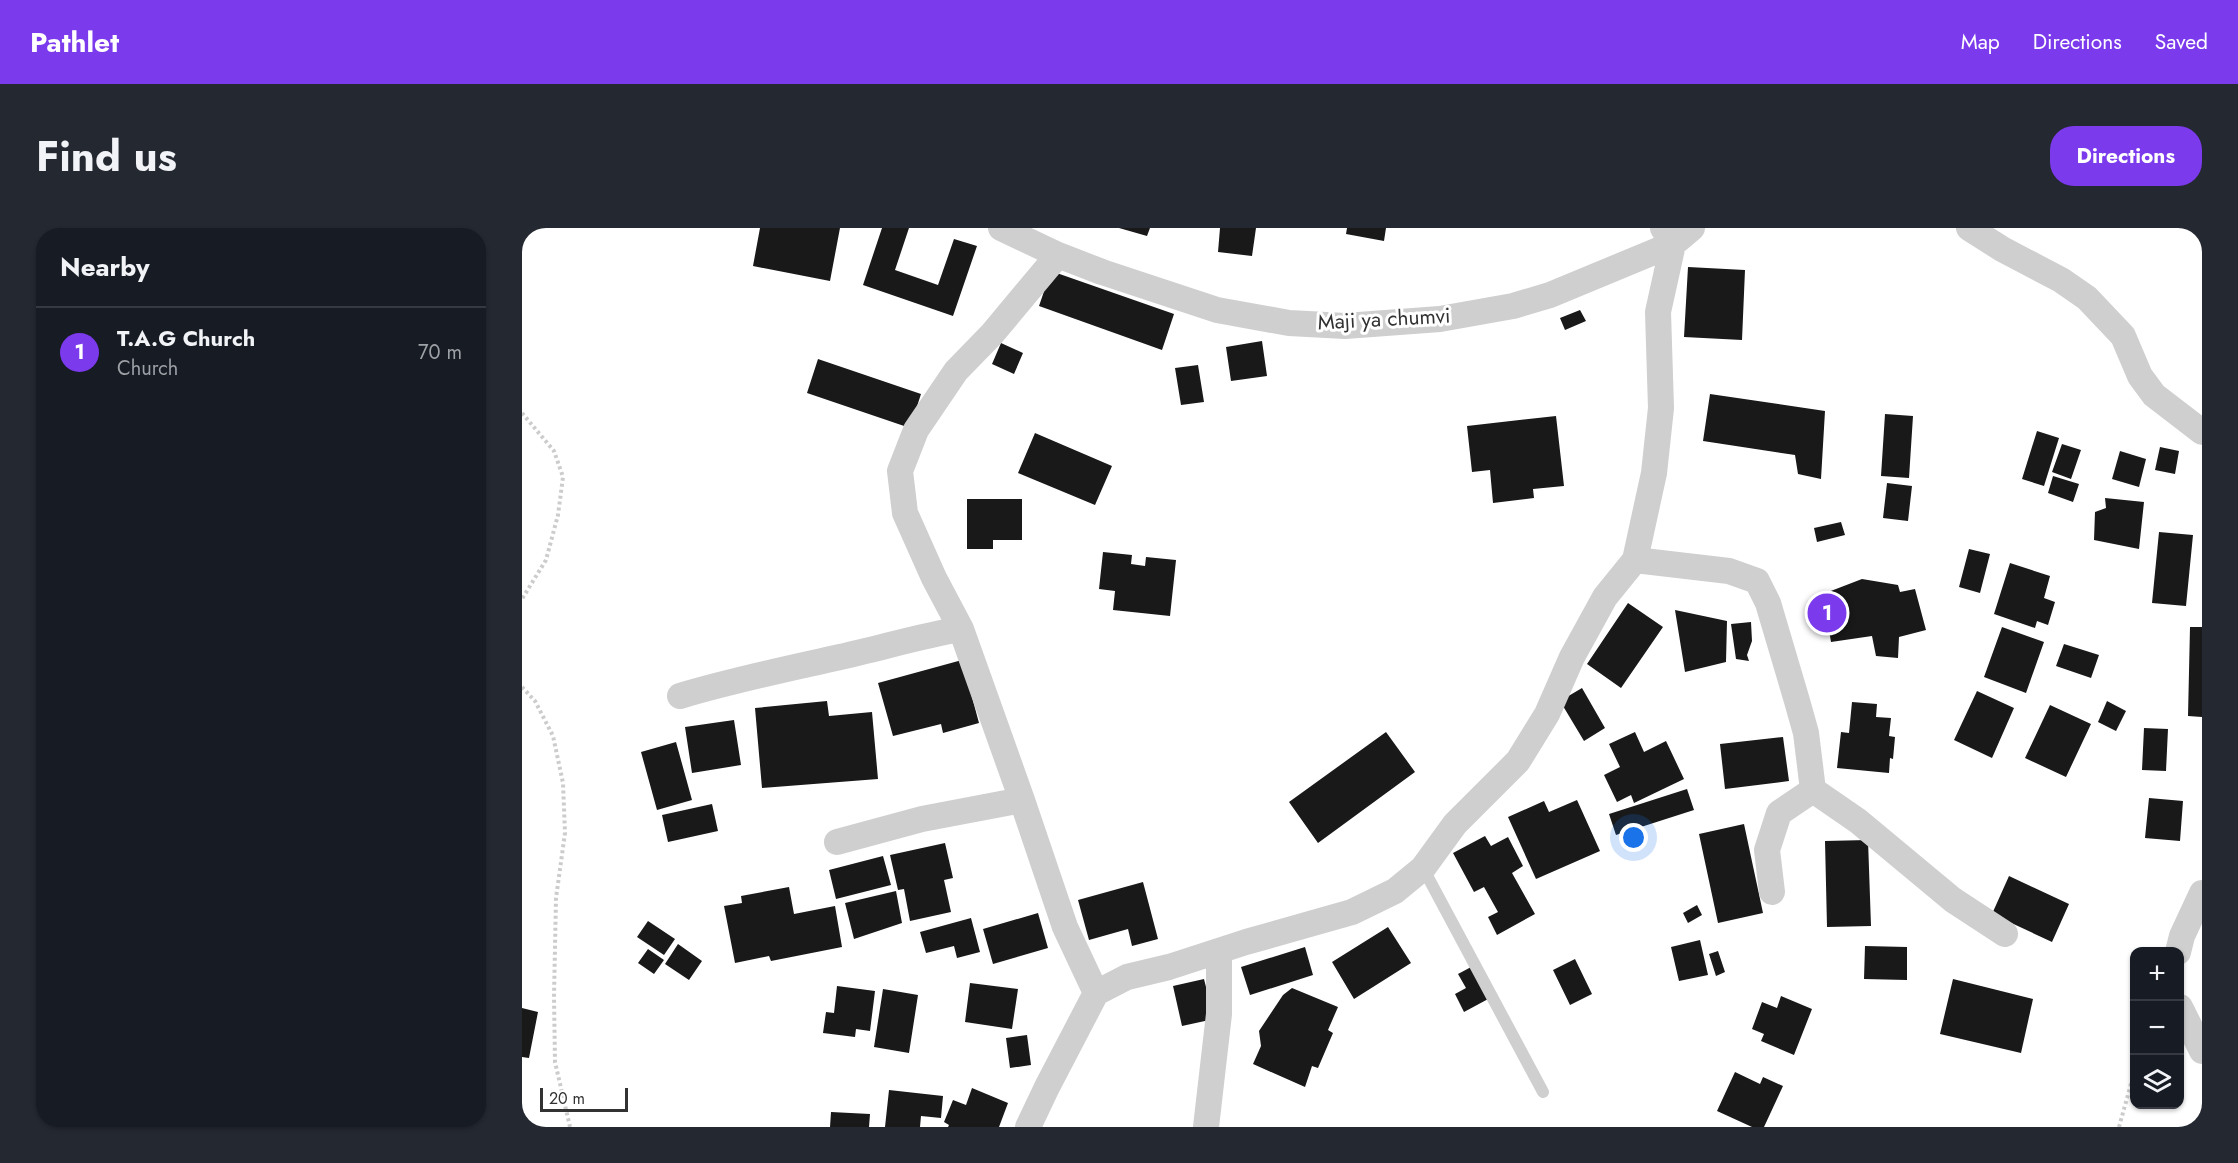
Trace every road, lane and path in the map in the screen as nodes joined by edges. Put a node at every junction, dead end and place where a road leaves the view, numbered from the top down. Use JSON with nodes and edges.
{"nodes":[{"id":1,"x":1002,"y":228,"type":"edge"},
{"id":2,"x":1969,"y":228,"type":"edge"},
{"id":3,"x":1676,"y":233,"type":"edge"},
{"id":4,"x":1058,"y":255,"type":"junction"},
{"id":5,"x":522,"y":413,"type":"edge"},
{"id":6,"x":2202,"y":432,"type":"edge"},
{"id":7,"x":1635,"y":561,"type":"junction"},
{"id":8,"x":522,"y":600,"type":"edge"},
{"id":9,"x":961,"y":629,"type":"junction"},
{"id":10,"x":522,"y":687,"type":"edge"},
{"id":11,"x":680,"y":696,"type":"dead end"},
{"id":12,"x":1813,"y":790,"type":"junction"},
{"id":13,"x":1022,"y":800,"type":"junction"},
{"id":14,"x":837,"y":842,"type":"dead end"},
{"id":15,"x":1423,"y":867,"type":"junction"},
{"id":16,"x":1772,"y":892,"type":"dead end"},
{"id":17,"x":2202,"y":893,"type":"edge"},
{"id":18,"x":2005,"y":934,"type":"dead end"},
{"id":19,"x":2179,"y":947,"type":"edge"},
{"id":20,"x":1219,"y":951,"type":"junction"},
{"id":21,"x":1096,"y":993,"type":"junction"},
{"id":22,"x":2184,"y":1015,"type":"edge"},
{"id":23,"x":2202,"y":1051,"type":"edge"},
{"id":24,"x":2130,"y":1087,"type":"edge"},
{"id":25,"x":1543,"y":1092,"type":"dead end"},
{"id":26,"x":570,"y":1127,"type":"edge"},
{"id":27,"x":1028,"y":1127,"type":"edge"},
{"id":28,"x":1206,"y":1127,"type":"edge"},
{"id":29,"x":2119,"y":1127,"type":"edge"}],
"edges":[{"from":1,"to":4,"type":"street","name":"Maji ya chumvi"},
{"from":2,"to":6,"type":"street"},
{"from":3,"to":4,"type":"street","name":"Maji ya chumvi"},
{"from":3,"to":7,"type":"street"},
{"from":4,"to":9,"type":"street"},
{"from":5,"to":8,"type":"path"},
{"from":7,"to":12,"type":"street"},
{"from":7,"to":15,"type":"street"},
{"from":9,"to":11,"type":"street"},
{"from":9,"to":13,"type":"street"},
{"from":10,"to":26,"type":"path"},
{"from":12,"to":16,"type":"street"},
{"from":12,"to":18,"type":"street"},
{"from":13,"to":14,"type":"street"},
{"from":13,"to":21,"type":"street"},
{"from":15,"to":20,"type":"street"},
{"from":15,"to":25,"type":"lane"},
{"from":17,"to":19,"type":"street"},
{"from":20,"to":21,"type":"street"},
{"from":20,"to":28,"type":"street"},
{"from":21,"to":27,"type":"street"},
{"from":22,"to":23,"type":"street"},
{"from":24,"to":29,"type":"path"}]}
